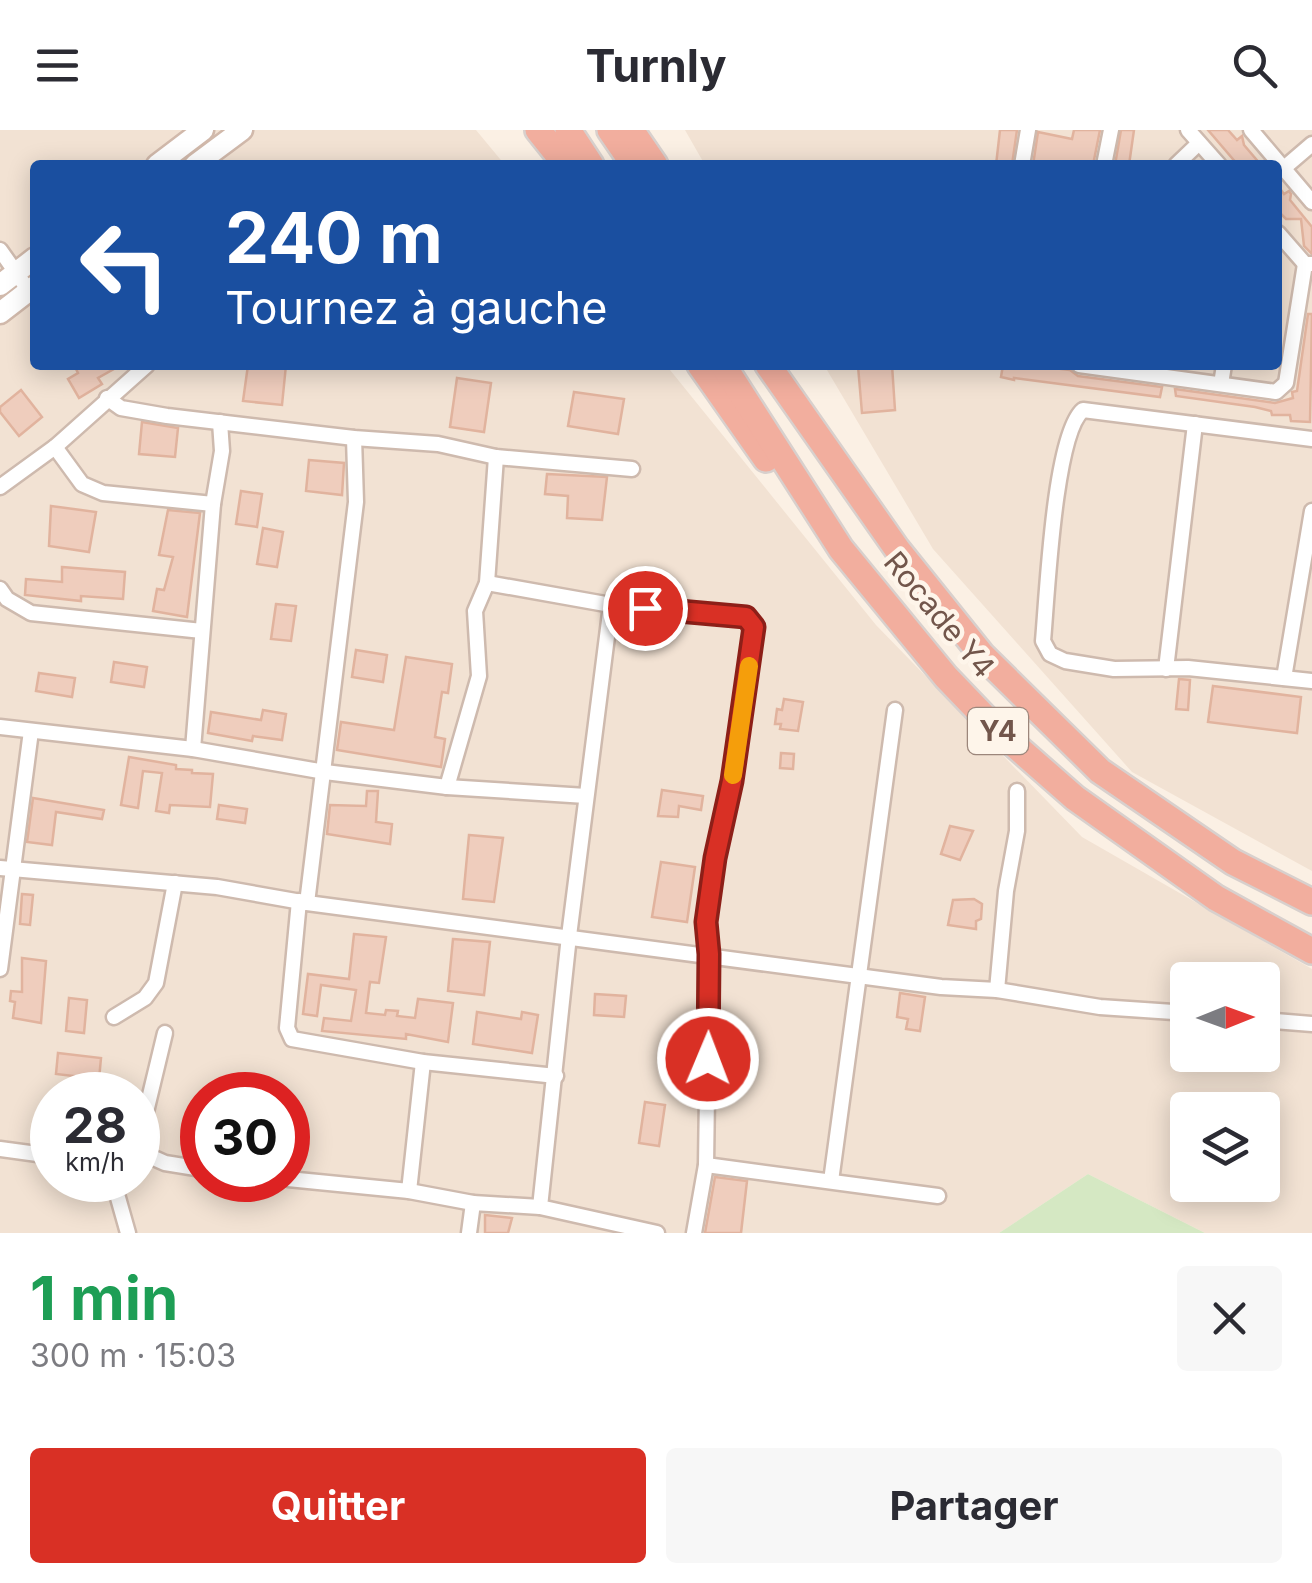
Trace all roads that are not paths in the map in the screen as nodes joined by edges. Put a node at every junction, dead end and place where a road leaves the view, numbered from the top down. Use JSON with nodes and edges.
{"nodes":[{"id":1,"x":202,"y":130,"type":"edge"},
{"id":2,"x":242,"y":130,"type":"edge"},
{"id":3,"x":610,"y":130,"type":"edge"},
{"id":4,"x":632,"y":130,"type":"edge"},
{"id":5,"x":1028,"y":130,"type":"edge"},
{"id":6,"x":1111,"y":130,"type":"edge"},
{"id":7,"x":1188,"y":130,"type":"edge"},
{"id":8,"x":1252,"y":130,"type":"edge"},
{"id":9,"x":554,"y":141,"type":"edge"},
{"id":10,"x":1199,"y":143,"type":"junction"},
{"id":11,"x":1312,"y":144,"type":"edge"},
{"id":12,"x":163,"y":160,"type":"edge"},
{"id":13,"x":202,"y":160,"type":"edge"},
{"id":14,"x":583,"y":160,"type":"edge"},
{"id":15,"x":631,"y":160,"type":"edge"},
{"id":16,"x":651,"y":160,"type":"edge"},
{"id":17,"x":1023,"y":160,"type":"edge"},
{"id":18,"x":1105,"y":160,"type":"edge"},
{"id":19,"x":1181,"y":160,"type":"edge"},
{"id":20,"x":1214,"y":160,"type":"edge"},
{"id":21,"x":1277,"y":160,"type":"edge"},
{"id":22,"x":1282,"y":166,"type":"edge"},
{"id":23,"x":1284,"y":168,"type":"junction"},
{"id":24,"x":1312,"y":202,"type":"edge"},
{"id":25,"x":1282,"y":237,"type":"edge"},
{"id":26,"x":0,"y":250,"type":"edge"},
{"id":27,"x":30,"y":262,"type":"edge"},
{"id":28,"x":1308,"y":264,"type":"edge"},
{"id":29,"x":8,"y":278,"type":"edge"},
{"id":30,"x":30,"y":290,"type":"edge"},
{"id":31,"x":0,"y":312,"type":"edge"},
{"id":32,"x":141,"y":370,"type":"edge"},
{"id":33,"x":704,"y":370,"type":"edge"},
{"id":34,"x":726,"y":370,"type":"edge"},
{"id":35,"x":772,"y":370,"type":"edge"},
{"id":36,"x":785,"y":370,"type":"edge"},
{"id":37,"x":1155,"y":370,"type":"edge"},
{"id":38,"x":1223,"y":370,"type":"edge"},
{"id":39,"x":1221,"y":384,"type":"junction"},
{"id":40,"x":107,"y":398,"type":"junction"},
{"id":41,"x":220,"y":422,"type":"junction"},
{"id":42,"x":1194,"y":424,"type":"junction"},
{"id":43,"x":354,"y":438,"type":"junction"},
{"id":44,"x":1312,"y":440,"type":"edge"},
{"id":45,"x":55,"y":447,"type":"junction"},
{"id":46,"x":496,"y":457,"type":"junction"},
{"id":47,"x":632,"y":469,"type":"dead end"},
{"id":48,"x":0,"y":487,"type":"edge"},
{"id":49,"x":856,"y":490,"type":"junction"},
{"id":50,"x":213,"y":504,"type":"junction"},
{"id":51,"x":1312,"y":512,"type":"edge"},
{"id":52,"x":841,"y":550,"type":"junction"},
{"id":53,"x":486,"y":583,"type":"junction"},
{"id":54,"x":0,"y":590,"type":"edge"},
{"id":55,"x":612,"y":605,"type":"junction"},
{"id":56,"x":202,"y":631,"type":"junction"},
{"id":57,"x":1166,"y":669,"type":"junction"},
{"id":58,"x":1284,"y":678,"type":"junction"},
{"id":59,"x":1312,"y":682,"type":"edge"},
{"id":60,"x":895,"y":710,"type":"dead end"},
{"id":61,"x":0,"y":727,"type":"edge"},
{"id":62,"x":32,"y":730,"type":"junction"},
{"id":63,"x":192,"y":749,"type":"junction"},
{"id":64,"x":325,"y":772,"type":"junction"},
{"id":65,"x":447,"y":787,"type":"junction"},
{"id":66,"x":1018,"y":790,"type":"dead end"},
{"id":67,"x":586,"y":796,"type":"junction"},
{"id":68,"x":7,"y":869,"type":"edge"},
{"id":69,"x":175,"y":883,"type":"junction"},
{"id":70,"x":303,"y":902,"type":"junction"},
{"id":71,"x":1312,"y":902,"type":"edge"},
{"id":72,"x":569,"y":936,"type":"junction"},
{"id":73,"x":1312,"y":951,"type":"edge"},
{"id":74,"x":709,"y":954,"type":"junction"},
{"id":75,"x":0,"y":969,"type":"edge"},
{"id":76,"x":860,"y":976,"type":"junction"},
{"id":77,"x":997,"y":990,"type":"junction"},
{"id":78,"x":1170,"y":1012,"type":"edge"},
{"id":79,"x":114,"y":1017,"type":"dead end"},
{"id":80,"x":1280,"y":1021,"type":"edge"},
{"id":81,"x":1312,"y":1024,"type":"edge"},
{"id":82,"x":165,"y":1033,"type":"dead end"},
{"id":83,"x":423,"y":1062,"type":"junction"},
{"id":84,"x":156,"y":1072,"type":"edge"},
{"id":85,"x":556,"y":1076,"type":"junction"},
{"id":86,"x":0,"y":1148,"type":"edge"},
{"id":87,"x":30,"y":1153,"type":"edge"},
{"id":88,"x":706,"y":1165,"type":"junction"},
{"id":89,"x":831,"y":1181,"type":"junction"},
{"id":90,"x":310,"y":1182,"type":"edge"},
{"id":91,"x":409,"y":1191,"type":"junction"},
{"id":92,"x":938,"y":1196,"type":"dead end"},
{"id":93,"x":119,"y":1202,"type":"edge"},
{"id":94,"x":473,"y":1203,"type":"junction"},
{"id":95,"x":540,"y":1207,"type":"junction"},
{"id":96,"x":128,"y":1233,"type":"edge"},
{"id":97,"x":468,"y":1233,"type":"edge"},
{"id":98,"x":658,"y":1233,"type":"edge"},
{"id":99,"x":694,"y":1233,"type":"edge"}],
"edges":[{"from":1,"to":12,"type":"main road"},
{"from":2,"to":13,"type":"main road"},
{"from":3,"to":15,"type":"highway"},
{"from":4,"to":16,"type":"highway"},
{"from":5,"to":17,"type":"street"},
{"from":6,"to":18,"type":"street"},
{"from":7,"to":10,"type":"street"},
{"from":8,"to":21,"type":"street"},
{"from":9,"to":14,"type":"highway"},
{"from":10,"to":19,"type":"street"},
{"from":10,"to":20,"type":"street"},
{"from":11,"to":23,"type":"street"},
{"from":22,"to":23,"type":"street"},
{"from":23,"to":24,"type":"street"},
{"from":25,"to":28,"type":"street"},
{"from":26,"to":29,"type":"street"},
{"from":27,"to":29,"type":"main road"},
{"from":28,"to":39,"type":"street"},
{"from":30,"to":31,"type":"main road"},
{"from":32,"to":40,"type":"street"},
{"from":33,"to":52,"type":"highway"},
{"from":34,"to":52,"type":"highway","name":"Rocade Y4","number":"Y4"},
{"from":35,"to":49,"type":"highway","name":"Rocade Y4","number":"Y4"},
{"from":36,"to":49,"type":"highway"},
{"from":37,"to":39,"type":"street"},
{"from":38,"to":39,"type":"street"},
{"from":40,"to":41,"type":"street"},
{"from":40,"to":45,"type":"street"},
{"from":41,"to":43,"type":"street"},
{"from":41,"to":50,"type":"street"},
{"from":42,"to":44,"type":"street"},
{"from":42,"to":57,"type":"street"},
{"from":42,"to":57,"type":"street"},
{"from":43,"to":46,"type":"street"},
{"from":43,"to":64,"type":"street"},
{"from":45,"to":48,"type":"street"},
{"from":45,"to":50,"type":"street"},
{"from":46,"to":47,"type":"street"},
{"from":46,"to":53,"type":"street"},
{"from":49,"to":71,"type":"highway","name":"Rocade Y4","number":"Y4"},
{"from":50,"to":56,"type":"street"},
{"from":51,"to":58,"type":"street"},
{"from":52,"to":73,"type":"highway","name":"Rocade Y4","number":"Y4"},
{"from":53,"to":55,"type":"street"},
{"from":53,"to":65,"type":"street"},
{"from":54,"to":56,"type":"street"},
{"from":55,"to":67,"type":"street"},
{"from":55,"to":74,"type":"street"},
{"from":56,"to":63,"type":"street"},
{"from":57,"to":58,"type":"street"},
{"from":58,"to":59,"type":"street"},
{"from":60,"to":76,"type":"street"},
{"from":61,"to":62,"type":"street"},
{"from":62,"to":63,"type":"street"},
{"from":62,"to":68,"type":"street"},
{"from":63,"to":64,"type":"street"},
{"from":64,"to":65,"type":"street"},
{"from":64,"to":70,"type":"street"},
{"from":65,"to":67,"type":"street"},
{"from":66,"to":77,"type":"street"},
{"from":67,"to":72,"type":"street"},
{"from":68,"to":69,"type":"street"},
{"from":68,"to":75,"type":"street"},
{"from":69,"to":70,"type":"street"},
{"from":69,"to":79,"type":"street"},
{"from":70,"to":72,"type":"street"},
{"from":70,"to":83,"type":"street"},
{"from":72,"to":74,"type":"street"},
{"from":72,"to":85,"type":"street"},
{"from":74,"to":76,"type":"street"},
{"from":74,"to":88,"type":"street"},
{"from":76,"to":77,"type":"street"},
{"from":76,"to":89,"type":"street"},
{"from":77,"to":78,"type":"street"},
{"from":80,"to":81,"type":"street"},
{"from":82,"to":84,"type":"street"},
{"from":83,"to":85,"type":"street"},
{"from":83,"to":91,"type":"street"},
{"from":85,"to":95,"type":"street"},
{"from":86,"to":87,"type":"street"},
{"from":88,"to":89,"type":"street"},
{"from":88,"to":99,"type":"street"},
{"from":89,"to":92,"type":"street"},
{"from":90,"to":91,"type":"street"},
{"from":91,"to":94,"type":"street"},
{"from":93,"to":96,"type":"street"},
{"from":94,"to":95,"type":"street"},
{"from":94,"to":97,"type":"street"},
{"from":95,"to":98,"type":"street"}]}
